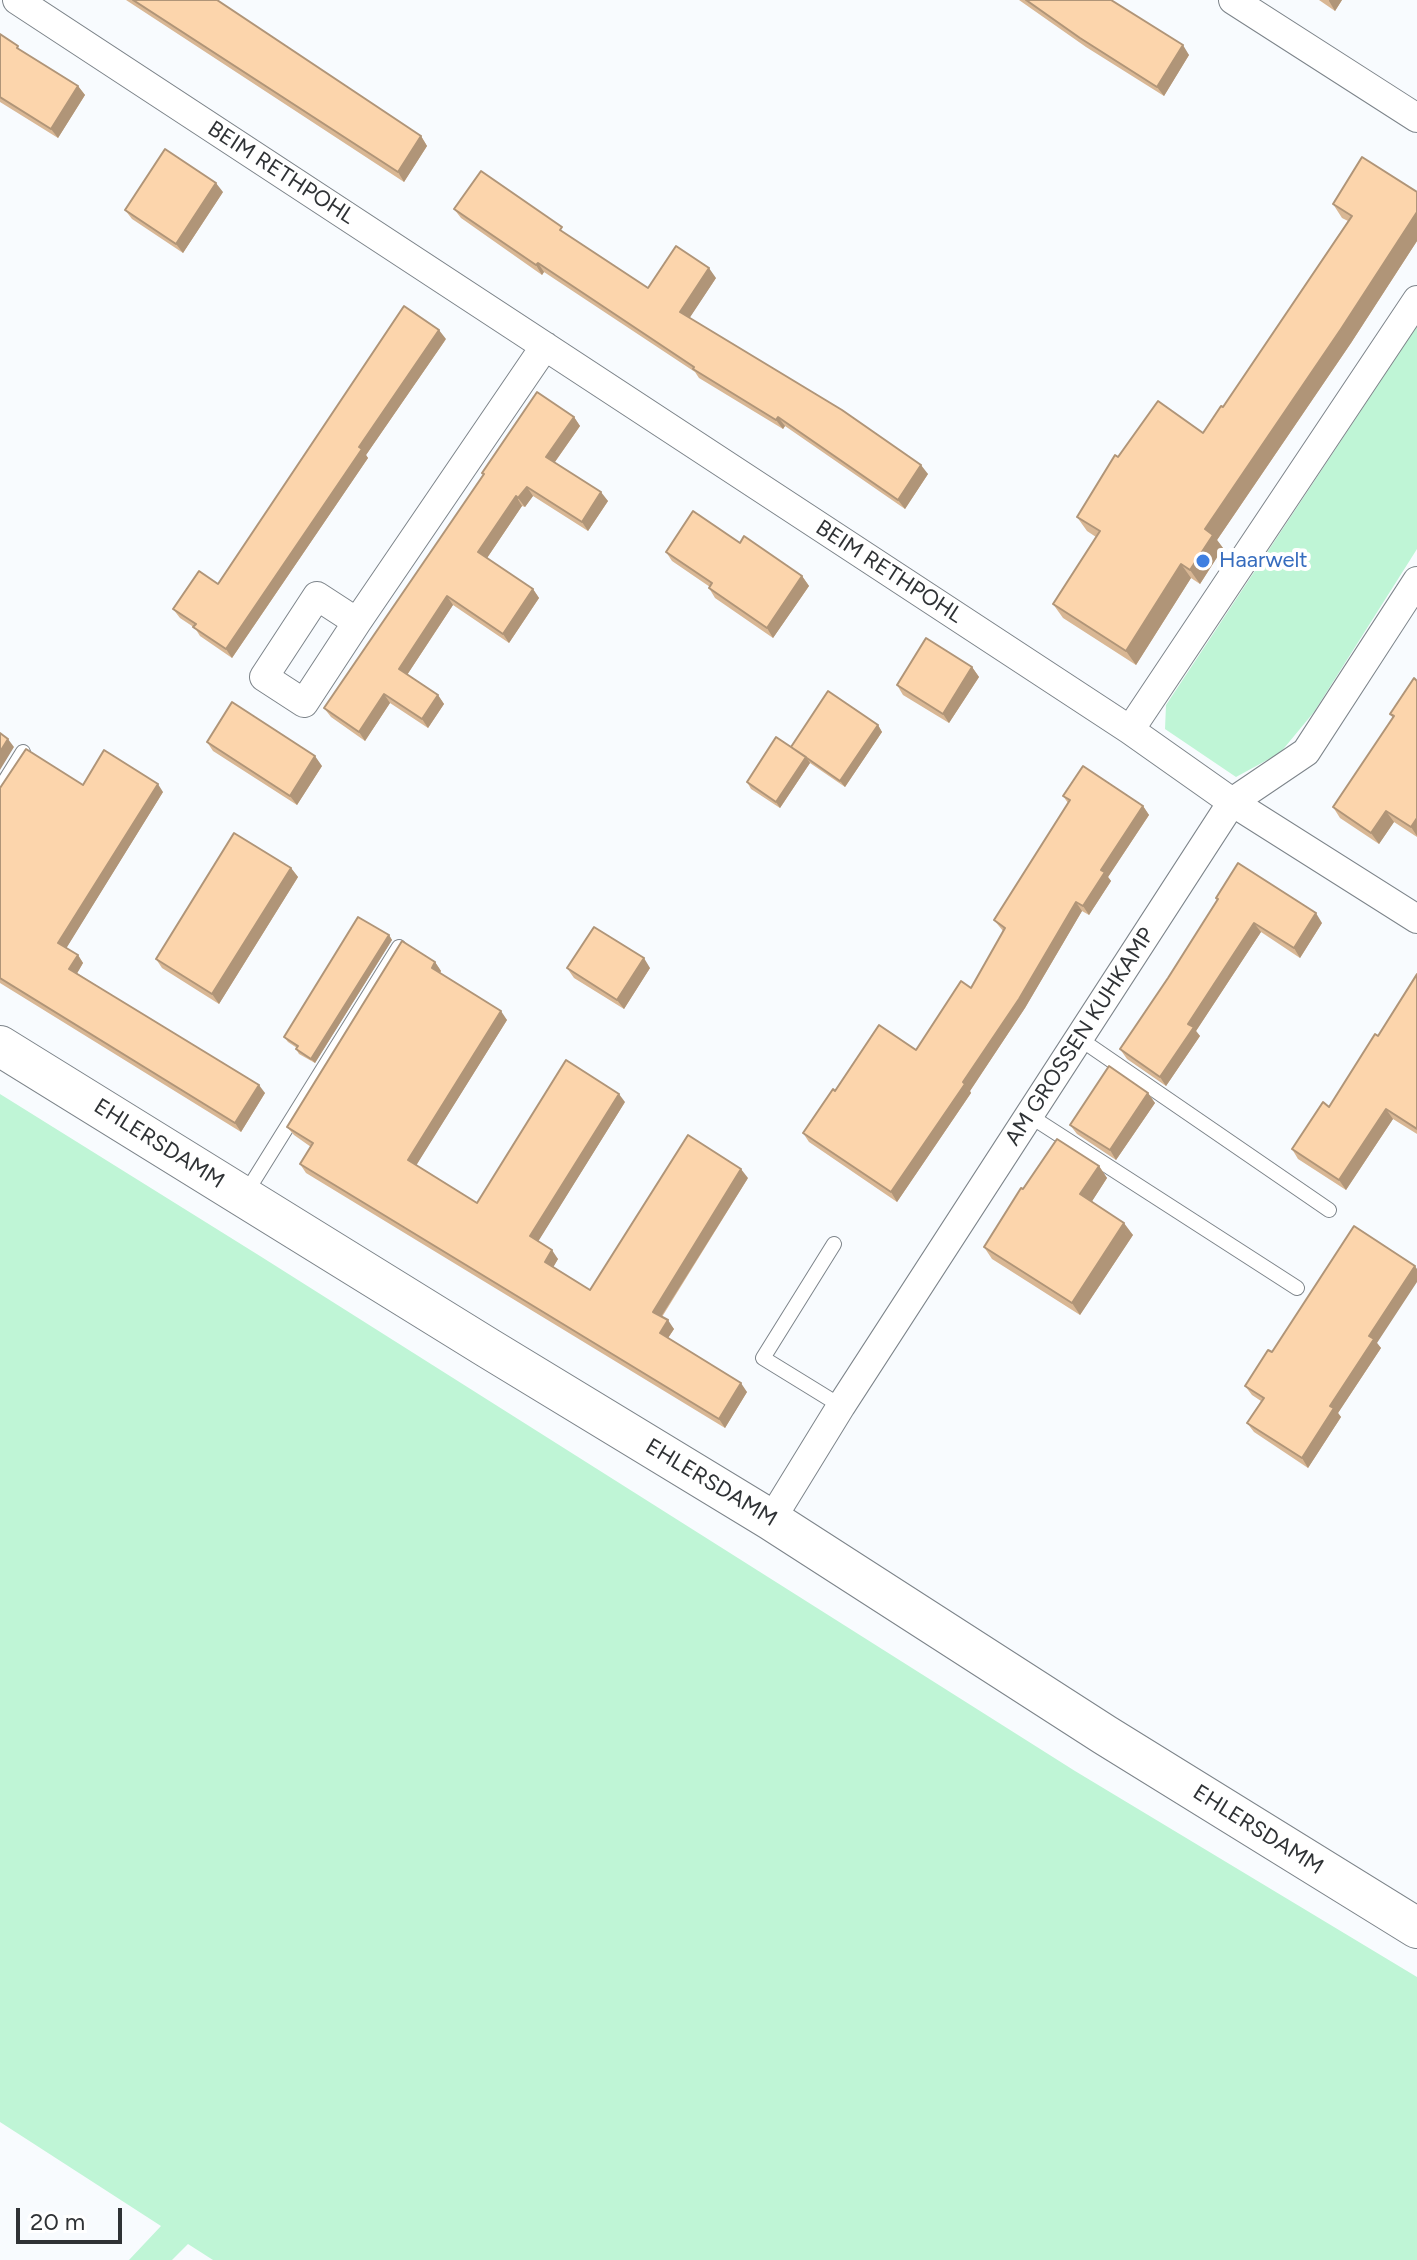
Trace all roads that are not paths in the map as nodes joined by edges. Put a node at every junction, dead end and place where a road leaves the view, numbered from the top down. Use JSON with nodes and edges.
{"nodes":[{"id":1,"x":17,"y":0,"type":"edge"},
{"id":2,"x":1233,"y":0,"type":"edge"},
{"id":3,"x":1417,"y":118,"type":"edge"},
{"id":4,"x":1417,"y":300,"type":"edge"},
{"id":5,"x":545,"y":346,"type":"junction"},
{"id":6,"x":1417,"y":581,"type":"edge"},
{"id":7,"x":357,"y":622,"type":"dead end"},
{"id":8,"x":1130,"y":730,"type":"junction"},
{"id":9,"x":23,"y":752,"type":"edge"},
{"id":10,"x":0,"y":789,"type":"edge"},
{"id":11,"x":1232,"y":802,"type":"junction"},
{"id":12,"x":1417,"y":919,"type":"edge"},
{"id":13,"x":399,"y":947,"type":"edge"},
{"id":14,"x":1080,"y":1039,"type":"junction"},
{"id":15,"x":0,"y":1046,"type":"edge"},
{"id":16,"x":1030,"y":1116,"type":"junction"},
{"id":17,"x":244,"y":1197,"type":"junction"},
{"id":18,"x":1329,"y":1210,"type":"dead end"},
{"id":19,"x":834,"y":1244,"type":"dead end"},
{"id":20,"x":1297,"y":1288,"type":"dead end"},
{"id":21,"x":841,"y":1406,"type":"junction"},
{"id":22,"x":771,"y":1520,"type":"junction"},
{"id":23,"x":1417,"y":1928,"type":"edge"}],
"edges":[{"from":1,"to":5,"type":"street","name":"BEIM RETHPOHL"},
{"from":2,"to":3,"type":"street"},
{"from":4,"to":8,"type":"street"},
{"from":5,"to":7,"type":"street"},
{"from":5,"to":8,"type":"street","name":"BEIM RETHPOHL"},
{"from":6,"to":11,"type":"street","name":"AM GROSSEN KUHKAMP"},
{"from":8,"to":11,"type":"street","name":"BEIM RETHPOHL"},
{"from":9,"to":10,"type":"lane"},
{"from":11,"to":12,"type":"street","name":"BEIM RETHPOHL"},
{"from":11,"to":14,"type":"street","name":"AM GROSSEN KUHKAMP"},
{"from":13,"to":17,"type":"lane"},
{"from":14,"to":16,"type":"street","name":"AM GROSSEN KUHKAMP"},
{"from":14,"to":18,"type":"lane"},
{"from":15,"to":17,"type":"street","name":"EHLERSDAMM"},
{"from":16,"to":20,"type":"lane"},
{"from":16,"to":21,"type":"street","name":"AM GROSSEN KUHKAMP"},
{"from":17,"to":22,"type":"street","name":"EHLERSDAMM"},
{"from":19,"to":21,"type":"lane"},
{"from":21,"to":22,"type":"street","name":"AM GROSSEN KUHKAMP"},
{"from":22,"to":23,"type":"street","name":"EHLERSDAMM"}]}
